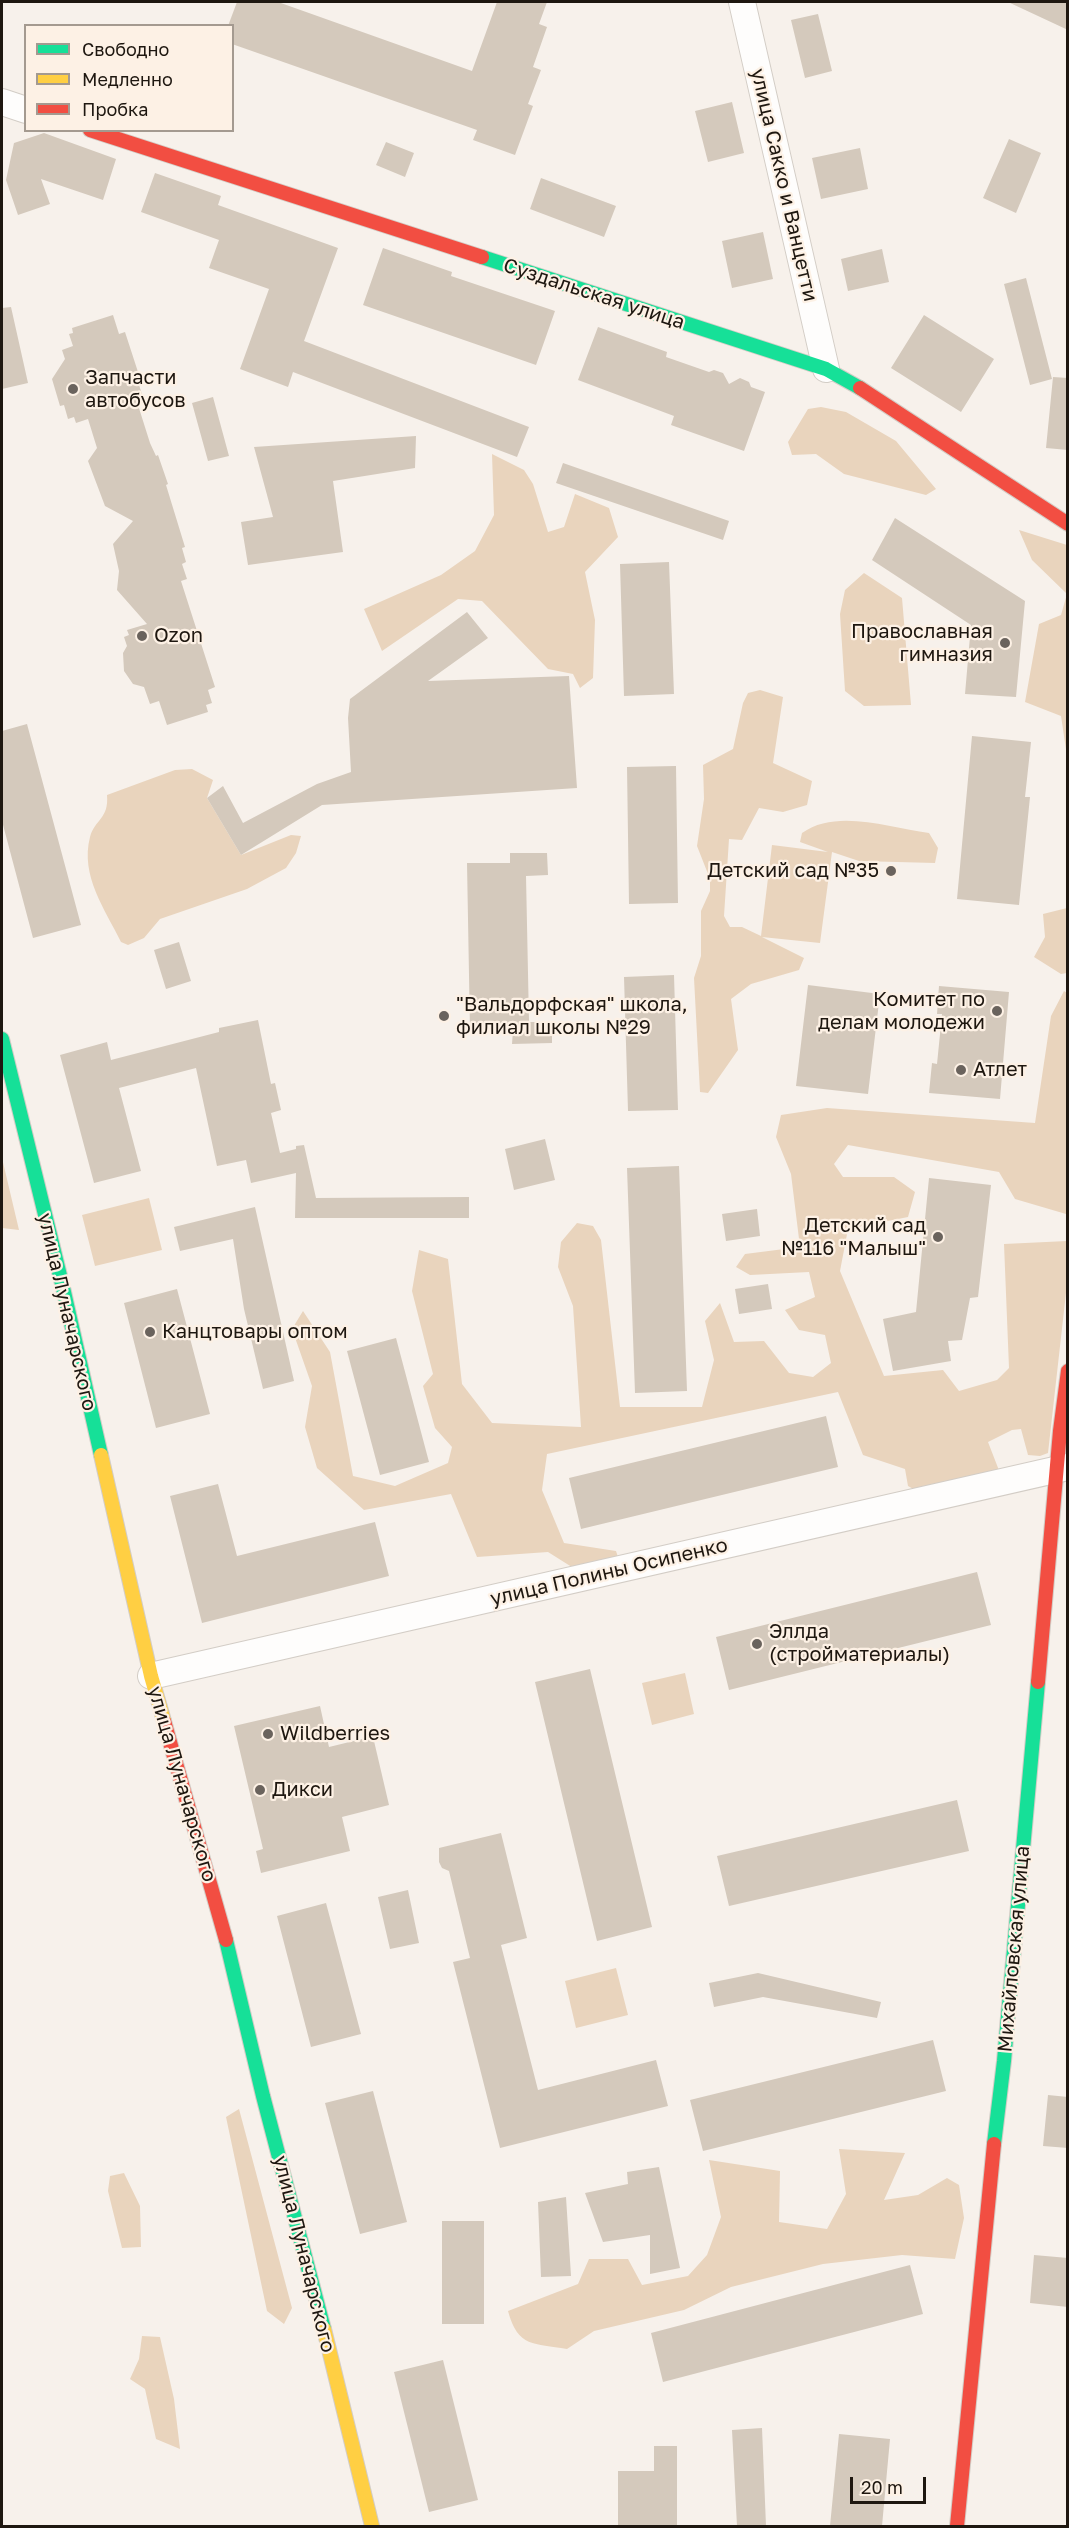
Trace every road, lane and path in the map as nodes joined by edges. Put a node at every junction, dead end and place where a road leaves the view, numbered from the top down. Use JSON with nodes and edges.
{"nodes":[{"id":1,"x":742,"y":2,"type":"edge"},
{"id":2,"x":2,"y":102,"type":"edge"},
{"id":3,"x":24,"y":109,"type":"edge"},
{"id":4,"x":96,"y":132,"type":"edge"},
{"id":5,"x":826,"y":369,"type":"junction"},
{"id":6,"x":1068,"y":524,"type":"edge"},
{"id":7,"x":2,"y":1039,"type":"edge"},
{"id":8,"x":1068,"y":1371,"type":"edge"},
{"id":9,"x":1062,"y":1468,"type":"edge"},
{"id":10,"x":151,"y":1676,"type":"junction"},
{"id":11,"x":372,"y":2526,"type":"edge"},
{"id":12,"x":957,"y":2526,"type":"edge"}],
"edges":[{"from":1,"to":5,"type":"street","name":"улица Сакко и Ванцетти"},
{"from":2,"to":3,"type":"street"},
{"from":4,"to":5,"type":"street","name":"Суздальская улица"},
{"from":5,"to":6,"type":"street","name":"Суздальская улица"},
{"from":7,"to":10,"type":"street","name":"улица Луначарского"},
{"from":8,"to":9,"type":"street","name":"Михайловская улица"},
{"from":9,"to":10,"type":"street","name":"улица Полины Осипенко"},
{"from":9,"to":12,"type":"street","name":"Михайловская улица"},
{"from":10,"to":11,"type":"street","name":"улица Луначарского"}]}
